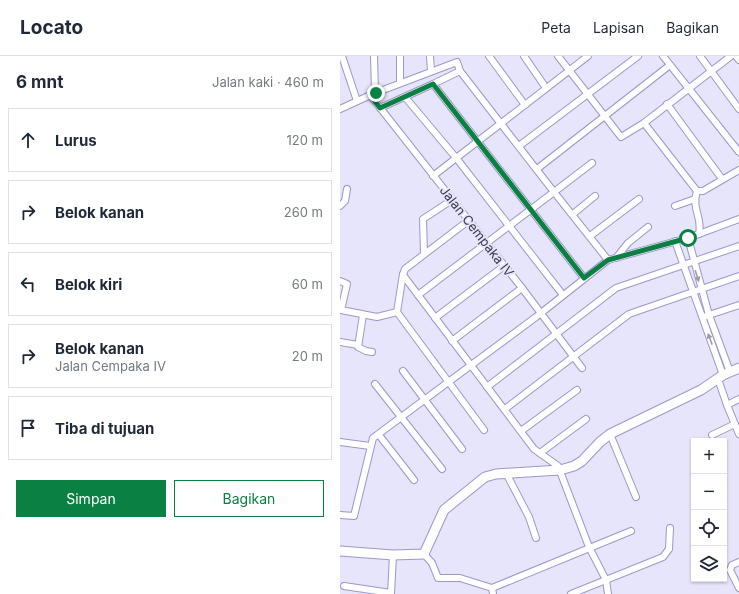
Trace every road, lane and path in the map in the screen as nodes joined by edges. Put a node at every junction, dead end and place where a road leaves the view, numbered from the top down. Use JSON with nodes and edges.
{"nodes":[{"id":1,"x":374,"y":56,"type":"edge"},
{"id":2,"x":400,"y":56,"type":"edge"},
{"id":3,"x":430,"y":56,"type":"edge"},
{"id":4,"x":489,"y":56,"type":"edge"},
{"id":5,"x":524,"y":56,"type":"edge"},
{"id":6,"x":558,"y":56,"type":"edge"},
{"id":7,"x":588,"y":56,"type":"edge"},
{"id":8,"x":638,"y":56,"type":"edge"},
{"id":9,"x":663,"y":56,"type":"edge"},
{"id":10,"x":700,"y":56,"type":"edge"},
{"id":11,"x":731,"y":56,"type":"edge"},
{"id":12,"x":736,"y":56,"type":"edge"},
{"id":13,"x":344,"y":58,"type":"edge"},
{"id":14,"x":457,"y":59,"type":"edge"},
{"id":15,"x":739,"y":60,"type":"edge"},
{"id":16,"x":670,"y":65,"type":"junction"},
{"id":17,"x":460,"y":70,"type":"junction"},
{"id":18,"x":569,"y":70,"type":"junction"},
{"id":19,"x":430,"y":71,"type":"junction"},
{"id":20,"x":710,"y":71,"type":"junction"},
{"id":21,"x":400,"y":83,"type":"junction"},
{"id":22,"x":433,"y":84,"type":"junction"},
{"id":23,"x":546,"y":88,"type":"junction"},
{"id":24,"x":688,"y":88,"type":"junction"},
{"id":25,"x":373,"y":94,"type":"junction"},
{"id":26,"x":587,"y":95,"type":"junction"},
{"id":27,"x":405,"y":97,"type":"junction"},
{"id":28,"x":357,"y":101,"type":"junction"},
{"id":29,"x":667,"y":104,"type":"junction"},
{"id":30,"x":525,"y":105,"type":"junction"},
{"id":31,"x":380,"y":108,"type":"junction"},
{"id":32,"x":340,"y":109,"type":"edge"},
{"id":33,"x":739,"y":109,"type":"edge"},
{"id":34,"x":604,"y":117,"type":"junction"},
{"id":35,"x":644,"y":123,"type":"junction"},
{"id":36,"x":501,"y":124,"type":"junction"},
{"id":37,"x":479,"y":142,"type":"junction"},
{"id":38,"x":519,"y":146,"type":"junction"},
{"id":39,"x":739,"y":152,"type":"edge"},
{"id":40,"x":457,"y":159,"type":"junction"},
{"id":41,"x":592,"y":163,"type":"dead end"},
{"id":42,"x":537,"y":169,"type":"junction"},
{"id":43,"x":739,"y":170,"type":"edge"},
{"id":44,"x":433,"y":176,"type":"junction"},
{"id":45,"x":722,"y":179,"type":"junction"},
{"id":46,"x":347,"y":188,"type":"dead end"},
{"id":47,"x":697,"y":191,"type":"junction"},
{"id":48,"x":554,"y":192,"type":"junction"},
{"id":49,"x":595,"y":196,"type":"dead end"},
{"id":50,"x":639,"y":198,"type":"dead end"},
{"id":51,"x":695,"y":199,"type":"junction"},
{"id":52,"x":452,"y":200,"type":"junction"},
{"id":53,"x":340,"y":206,"type":"edge"},
{"id":54,"x":675,"y":206,"type":"dead end"},
{"id":55,"x":532,"y":209,"type":"junction"},
{"id":56,"x":573,"y":214,"type":"junction"},
{"id":57,"x":739,"y":219,"type":"edge"},
{"id":58,"x":468,"y":221,"type":"junction"},
{"id":59,"x":510,"y":226,"type":"junction"},
{"id":60,"x":648,"y":227,"type":"dead end"},
{"id":61,"x":699,"y":234,"type":"junction"},
{"id":62,"x":590,"y":236,"type":"junction"},
{"id":63,"x":688,"y":238,"type":"junction"},
{"id":64,"x":675,"y":241,"type":"junction"},
{"id":65,"x":486,"y":244,"type":"junction"},
{"id":66,"x":739,"y":246,"type":"edge"},
{"id":67,"x":424,"y":254,"type":"junction"},
{"id":68,"x":616,"y":258,"type":"junction"},
{"id":69,"x":608,"y":260,"type":"junction"},
{"id":70,"x":693,"y":263,"type":"junction"},
{"id":71,"x":504,"y":266,"type":"junction"},
{"id":72,"x":684,"y":266,"type":"junction"},
{"id":73,"x":403,"y":274,"type":"junction"},
{"id":74,"x":739,"y":276,"type":"edge"},
{"id":75,"x":584,"y":278,"type":"junction"},
{"id":76,"x":340,"y":281,"type":"edge"},
{"id":77,"x":522,"y":288,"type":"junction"},
{"id":78,"x":701,"y":289,"type":"junction"},
{"id":79,"x":693,"y":292,"type":"junction"},
{"id":80,"x":418,"y":295,"type":"junction"},
{"id":81,"x":563,"y":295,"type":"junction"},
{"id":82,"x":739,"y":305,"type":"edge"},
{"id":83,"x":397,"y":312,"type":"junction"},
{"id":84,"x":540,"y":314,"type":"junction"},
{"id":85,"x":363,"y":315,"type":"junction"},
{"id":86,"x":709,"y":315,"type":"junction"},
{"id":87,"x":701,"y":317,"type":"junction"},
{"id":88,"x":435,"y":318,"type":"junction"},
{"id":89,"x":556,"y":334,"type":"junction"},
{"id":90,"x":452,"y":341,"type":"junction"},
{"id":91,"x":340,"y":342,"type":"edge"},
{"id":92,"x":358,"y":345,"type":"junction"},
{"id":93,"x":372,"y":352,"type":"dead end"},
{"id":94,"x":573,"y":357,"type":"junction"},
{"id":95,"x":470,"y":366,"type":"junction"},
{"id":96,"x":582,"y":368,"type":"dead end"},
{"id":97,"x":403,"y":371,"type":"dead end"},
{"id":98,"x":728,"y":373,"type":"edge"},
{"id":99,"x":448,"y":382,"type":"junction"},
{"id":100,"x":375,"y":384,"type":"dead end"},
{"id":101,"x":487,"y":387,"type":"junction"},
{"id":102,"x":577,"y":390,"type":"dead end"},
{"id":103,"x":425,"y":399,"type":"junction"},
{"id":104,"x":739,"y":399,"type":"edge"},
{"id":105,"x":726,"y":404,"type":"junction"},
{"id":106,"x":505,"y":409,"type":"junction"},
{"id":107,"x":402,"y":418,"type":"junction"},
{"id":108,"x":586,"y":419,"type":"dead end"},
{"id":109,"x":735,"y":424,"type":"junction"},
{"id":110,"x":484,"y":430,"type":"dead end"},
{"id":111,"x":521,"y":431,"type":"junction"},
{"id":112,"x":610,"y":434,"type":"junction"},
{"id":113,"x":739,"y":434,"type":"edge"},
{"id":114,"x":379,"y":435,"type":"junction"},
{"id":115,"x":712,"y":435,"type":"dead end"},
{"id":116,"x":340,"y":442,"type":"edge"},
{"id":117,"x":370,"y":446,"type":"junction"},
{"id":118,"x":462,"y":448,"type":"dead end"},
{"id":119,"x":540,"y":453,"type":"junction"},
{"id":120,"x":442,"y":468,"type":"dead end"},
{"id":121,"x":560,"y":470,"type":"junction"},
{"id":122,"x":506,"y":473,"type":"junction"},
{"id":123,"x":414,"y":480,"type":"dead end"},
{"id":124,"x":636,"y":497,"type":"dead end"},
{"id":125,"x":340,"y":515,"type":"edge"},
{"id":126,"x":670,"y":528,"type":"dead end"},
{"id":127,"x":631,"y":531,"type":"dead end"},
{"id":128,"x":536,"y":538,"type":"dead end"},
{"id":129,"x":589,"y":547,"type":"junction"},
{"id":130,"x":340,"y":551,"type":"edge"},
{"id":131,"x":424,"y":554,"type":"junction"},
{"id":132,"x":393,"y":555,"type":"junction"},
{"id":133,"x":739,"y":562,"type":"edge"},
{"id":134,"x":606,"y":580,"type":"junction"},
{"id":135,"x":344,"y":586,"type":"dead end"},
{"id":136,"x":739,"y":588,"type":"edge"},
{"id":137,"x":492,"y":591,"type":"edge"},
{"id":138,"x":391,"y":594,"type":"edge"},
{"id":139,"x":571,"y":594,"type":"edge"},
{"id":140,"x":608,"y":594,"type":"edge"}],
"edges":[{"from":1,"to":25,"type":"street"},
{"from":2,"to":21,"type":"street"},
{"from":3,"to":19,"type":"street"},
{"from":4,"to":30,"type":"street"},
{"from":5,"to":23,"type":"street"},
{"from":6,"to":18,"type":"street"},
{"from":7,"to":18,"type":"street"},
{"from":8,"to":26,"type":"street"},
{"from":9,"to":16,"type":"street"},
{"from":10,"to":20,"type":"street"},
{"from":11,"to":20,"type":"street"},
{"from":12,"to":15,"type":"street"},
{"from":13,"to":28,"type":"street"},
{"from":14,"to":17,"type":"street"},
{"from":14,"to":19,"type":"street"},
{"from":16,"to":24,"type":"street"},
{"from":16,"to":34,"type":"street"},
{"from":17,"to":22,"type":"street"},
{"from":17,"to":36,"type":"street"},
{"from":18,"to":23,"type":"street"},
{"from":18,"to":26,"type":"street"},
{"from":19,"to":21,"type":"street"},
{"from":20,"to":24,"type":"street"},
{"from":20,"to":33,"type":"street"},
{"from":21,"to":25,"type":"street"},
{"from":22,"to":27,"type":"street"},
{"from":22,"to":37,"type":"street"},
{"from":23,"to":30,"type":"street"},
{"from":24,"to":29,"type":"street"},
{"from":24,"to":39,"type":"street"},
{"from":25,"to":28,"type":"street"},
{"from":25,"to":31,"type":"street","name":"Jalan Cempaka IV"},
{"from":26,"to":34,"type":"street"},
{"from":26,"to":38,"type":"street"},
{"from":27,"to":31,"type":"street"},
{"from":27,"to":40,"type":"street"},
{"from":28,"to":32,"type":"street"},
{"from":29,"to":35,"type":"street"},
{"from":29,"to":45,"type":"street"},
{"from":30,"to":36,"type":"street"},
{"from":31,"to":44,"type":"street","name":"Jalan Cempaka IV"},
{"from":34,"to":35,"type":"street"},
{"from":34,"to":42,"type":"street"},
{"from":35,"to":47,"type":"street"},
{"from":36,"to":37,"type":"street"},
{"from":36,"to":38,"type":"street"},
{"from":37,"to":40,"type":"street"},
{"from":37,"to":55,"type":"street"},
{"from":38,"to":42,"type":"street"},
{"from":40,"to":44,"type":"street"},
{"from":40,"to":59,"type":"street"},
{"from":41,"to":48,"type":"street"},
{"from":42,"to":48,"type":"street"},
{"from":43,"to":45,"type":"street"},
{"from":44,"to":52,"type":"street","name":"Jalan Cempaka IV"},
{"from":45,"to":47,"type":"street"},
{"from":46,"to":53,"type":"street"},
{"from":47,"to":51,"type":"street"},
{"from":48,"to":55,"type":"street"},
{"from":48,"to":56,"type":"street"},
{"from":49,"to":56,"type":"street"},
{"from":50,"to":62,"type":"street"},
{"from":51,"to":54,"type":"street"},
{"from":51,"to":61,"type":"street"},
{"from":52,"to":58,"type":"street","name":"Jalan Cempaka IV"},
{"from":52,"to":67,"type":"street"},
{"from":55,"to":59,"type":"street"},
{"from":55,"to":75,"type":"street"},
{"from":56,"to":62,"type":"street"},
{"from":57,"to":61,"type":"street"},
{"from":58,"to":65,"type":"street","name":"Jalan Cempaka IV"},
{"from":58,"to":67,"type":"street"},
{"from":59,"to":65,"type":"street"},
{"from":59,"to":81,"type":"street"},
{"from":60,"to":68,"type":"street"},
{"from":61,"to":63,"type":"street"},
{"from":62,"to":69,"type":"street"},
{"from":63,"to":64,"type":"street"},
{"from":63,"to":70,"type":"street"},
{"from":64,"to":68,"type":"street"},
{"from":64,"to":72,"type":"street"},
{"from":65,"to":71,"type":"street","name":"Jalan Cempaka IV"},
{"from":65,"to":80,"type":"street"},
{"from":66,"to":70,"type":"street"},
{"from":67,"to":73,"type":"street"},
{"from":68,"to":69,"type":"street"},
{"from":69,"to":75,"type":"street"},
{"from":70,"to":72,"type":"street"},
{"from":70,"to":78,"type":"street","one_way":true},
{"from":71,"to":77,"type":"street","name":"Jalan Cempaka IV"},
{"from":71,"to":88,"type":"street"},
{"from":72,"to":79,"type":"street"},
{"from":72,"to":89,"type":"street"},
{"from":73,"to":80,"type":"street"},
{"from":73,"to":83,"type":"street"},
{"from":74,"to":78,"type":"street"},
{"from":75,"to":81,"type":"street"},
{"from":76,"to":85,"type":"street"},
{"from":77,"to":84,"type":"street","name":"Jalan Cempaka IV"},
{"from":77,"to":90,"type":"street"},
{"from":78,"to":79,"type":"street"},
{"from":78,"to":86,"type":"street"},
{"from":79,"to":87,"type":"street"},
{"from":79,"to":94,"type":"street"},
{"from":80,"to":88,"type":"street"},
{"from":81,"to":84,"type":"street"},
{"from":82,"to":86,"type":"street"},
{"from":83,"to":85,"type":"street"},
{"from":83,"to":99,"type":"street"},
{"from":84,"to":89,"type":"street","name":"Jalan Cempaka IV"},
{"from":84,"to":95,"type":"street"},
{"from":85,"to":92,"type":"street"},
{"from":86,"to":87,"type":"street"},
{"from":86,"to":98,"type":"street"},
{"from":98,"to":87,"type":"street","one_way":true},
{"from":88,"to":90,"type":"street"},
{"from":89,"to":94,"type":"street","name":"Jalan Cempaka IV"},
{"from":89,"to":101,"type":"street"},
{"from":90,"to":95,"type":"street"},
{"from":91,"to":92,"type":"street"},
{"from":92,"to":93,"type":"street"},
{"from":94,"to":96,"type":"street","name":"Jalan Cempaka IV"},
{"from":94,"to":106,"type":"street"},
{"from":95,"to":99,"type":"street"},
{"from":95,"to":101,"type":"street"},
{"from":97,"to":103,"type":"street"},
{"from":98,"to":105,"type":"street"},
{"from":98,"to":112,"type":"street"},
{"from":99,"to":103,"type":"street"},
{"from":99,"to":110,"type":"street"},
{"from":100,"to":107,"type":"street"},
{"from":101,"to":106,"type":"street"},
{"from":102,"to":111,"type":"street"},
{"from":103,"to":107,"type":"street"},
{"from":103,"to":118,"type":"street"},
{"from":104,"to":105,"type":"street"},
{"from":105,"to":109,"type":"street"},
{"from":106,"to":111,"type":"street"},
{"from":107,"to":114,"type":"street"},
{"from":107,"to":120,"type":"street"},
{"from":108,"to":119,"type":"street"},
{"from":109,"to":113,"type":"street"},
{"from":109,"to":115,"type":"street"},
{"from":111,"to":119,"type":"street"},
{"from":112,"to":121,"type":"street"},
{"from":112,"to":124,"type":"street"},
{"from":114,"to":117,"type":"street"},
{"from":114,"to":123,"type":"street"},
{"from":116,"to":117,"type":"street"},
{"from":117,"to":125,"type":"street"},
{"from":119,"to":121,"type":"street"},
{"from":121,"to":122,"type":"street"},
{"from":121,"to":129,"type":"street"},
{"from":122,"to":128,"type":"street"},
{"from":122,"to":131,"type":"street"},
{"from":126,"to":134,"type":"street"},
{"from":127,"to":129,"type":"street"},
{"from":129,"to":134,"type":"street"},
{"from":129,"to":137,"type":"street"},
{"from":130,"to":132,"type":"street"},
{"from":131,"to":132,"type":"street"},
{"from":131,"to":137,"type":"street"},
{"from":132,"to":138,"type":"street"},
{"from":133,"to":136,"type":"street"},
{"from":134,"to":139,"type":"street"},
{"from":134,"to":140,"type":"street"},
{"from":135,"to":138,"type":"street"}]}
